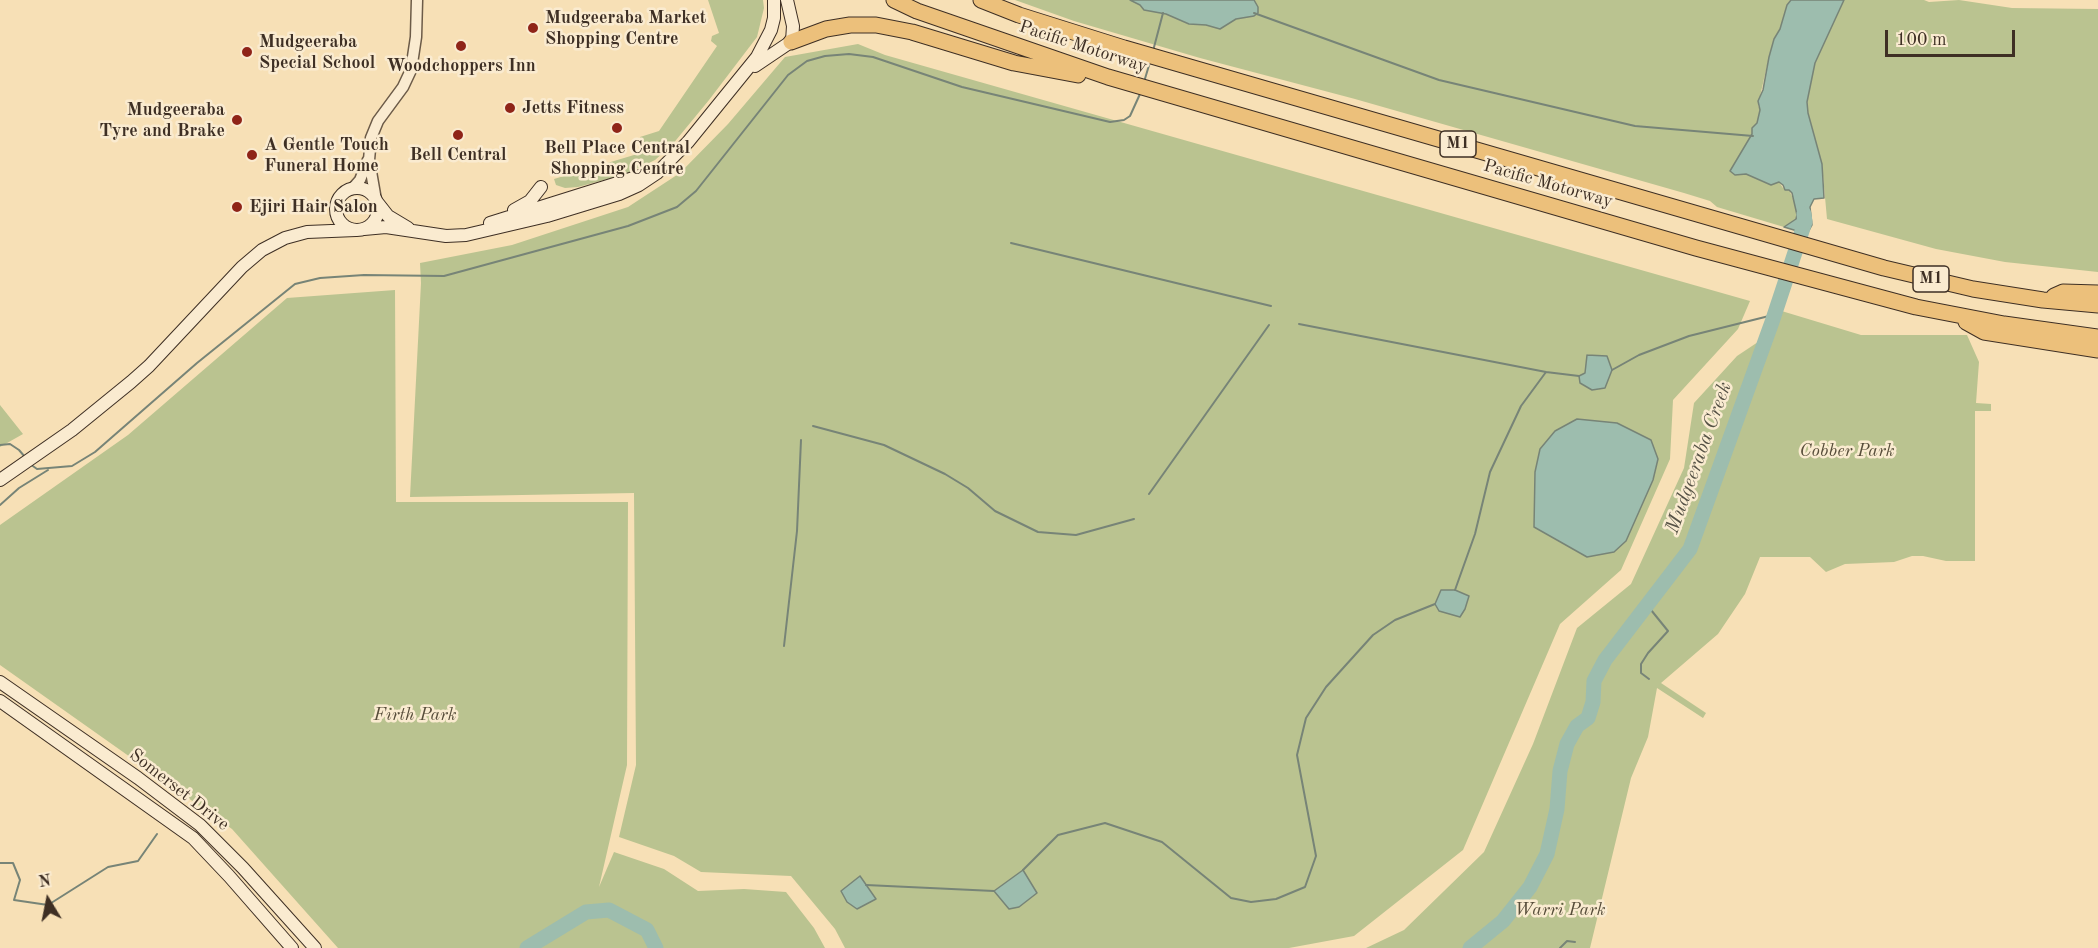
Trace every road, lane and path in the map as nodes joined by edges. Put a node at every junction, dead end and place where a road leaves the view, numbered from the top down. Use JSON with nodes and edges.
{"nodes":[{"id":1,"x":417,"y":0,"type":"edge"},
{"id":2,"x":774,"y":0,"type":"edge"},
{"id":3,"x":787,"y":0,"type":"edge"},
{"id":4,"x":894,"y":0,"type":"edge"},
{"id":5,"x":981,"y":0,"type":"edge"},
{"id":6,"x":791,"y":42,"type":"junction"},
{"id":7,"x":1108,"y":77,"type":"junction"},
{"id":8,"x":740,"y":78,"type":"junction"},
{"id":9,"x":369,"y":160,"type":"junction"},
{"id":10,"x":541,"y":187,"type":"dead end"},
{"id":11,"x":352,"y":189,"type":"junction"},
{"id":12,"x":376,"y":201,"type":"junction"},
{"id":13,"x":336,"y":206,"type":"junction"},
{"id":14,"x":546,"y":211,"type":"junction"},
{"id":15,"x":483,"y":225,"type":"junction"},
{"id":16,"x":360,"y":230,"type":"junction"},
{"id":17,"x":412,"y":230,"type":"junction"},
{"id":18,"x":307,"y":232,"type":"junction"},
{"id":19,"x":434,"y":234,"type":"junction"},
{"id":20,"x":2098,"y":293,"type":"edge"},
{"id":21,"x":2043,"y":300,"type":"junction"},
{"id":22,"x":2098,"y":305,"type":"edge"},
{"id":23,"x":1953,"y":315,"type":"junction"},
{"id":24,"x":2098,"y":336,"type":"edge"},
{"id":25,"x":2098,"y":350,"type":"edge"},
{"id":26,"x":0,"y":480,"type":"edge"},
{"id":27,"x":0,"y":682,"type":"edge"},
{"id":28,"x":0,"y":701,"type":"edge"},
{"id":29,"x":292,"y":948,"type":"edge"},
{"id":30,"x":315,"y":948,"type":"edge"}],
"edges":[{"from":1,"to":9,"type":"street"},
{"from":2,"to":8,"type":"main road"},
{"from":3,"to":6,"type":"main road"},
{"from":4,"to":7,"type":"highway","name":"Pacific Motorway","number":"M1"},
{"from":5,"to":21,"type":"highway","name":"Pacific Motorway","number":"M1"},
{"from":6,"to":7,"type":"highway"},
{"from":6,"to":8,"type":"main road"},
{"from":7,"to":23,"type":"highway","name":"Pacific Motorway","number":"M1"},
{"from":8,"to":14,"type":"main road"},
{"from":9,"to":11,"type":"street"},
{"from":9,"to":12,"type":"street"},
{"from":10,"to":15,"type":"main road"},
{"from":11,"to":12,"type":"main road"},
{"from":11,"to":13,"type":"main road"},
{"from":12,"to":16,"type":"main road"},
{"from":12,"to":17,"type":"main road"},
{"from":13,"to":16,"type":"main road"},
{"from":13,"to":18,"type":"main road"},
{"from":14,"to":15,"type":"main road"},
{"from":14,"to":19,"type":"main road"},
{"from":15,"to":19,"type":"main road"},
{"from":16,"to":17,"type":"main road"},
{"from":16,"to":18,"type":"main road"},
{"from":17,"to":19,"type":"main road"},
{"from":18,"to":26,"type":"main road"},
{"from":20,"to":21,"type":"highway"},
{"from":21,"to":22,"type":"highway","name":"Pacific Motorway","number":"M1"},
{"from":23,"to":24,"type":"highway","name":"Pacific Motorway","number":"M1"},
{"from":23,"to":25,"type":"highway"},
{"from":27,"to":30,"type":"main road","name":"Somerset Drive"},
{"from":28,"to":29,"type":"main road","name":"Somerset Drive"}]}
